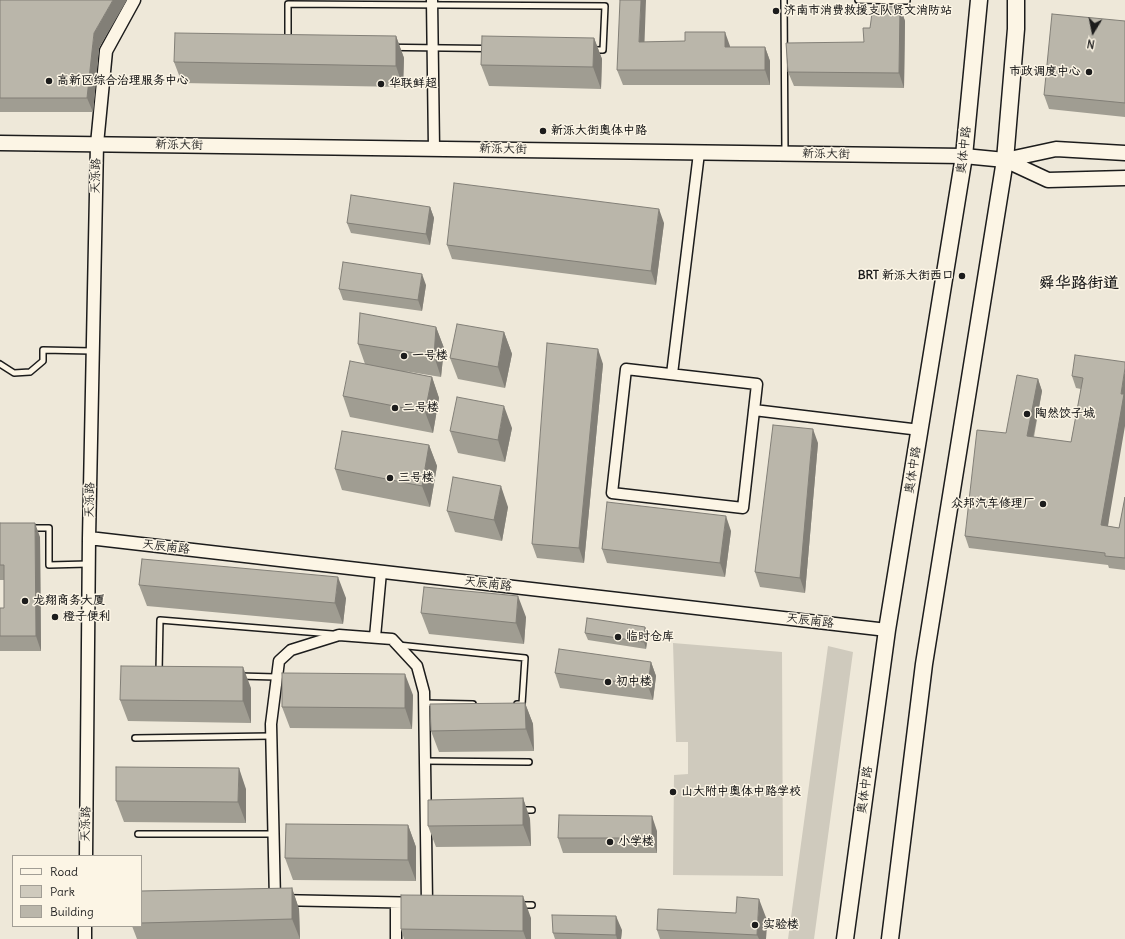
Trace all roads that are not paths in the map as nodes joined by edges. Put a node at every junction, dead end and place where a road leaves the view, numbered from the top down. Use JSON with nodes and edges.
{"nodes":[{"id":1,"x":134,"y":0,"type":"edge"},
{"id":2,"x":784,"y":0,"type":"edge"},
{"id":3,"x":858,"y":0,"type":"edge"},
{"id":4,"x":907,"y":0,"type":"edge"},
{"id":5,"x":979,"y":0,"type":"edge"},
{"id":6,"x":1016,"y":0,"type":"edge"},
{"id":7,"x":432,"y":2,"type":"edge"},
{"id":8,"x":433,"y":48,"type":"junction"},
{"id":9,"x":0,"y":143,"type":"edge"},
{"id":10,"x":97,"y":144,"type":"junction"},
{"id":11,"x":434,"y":148,"type":"junction"},
{"id":12,"x":699,"y":153,"type":"junction"},
{"id":13,"x":1125,"y":153,"type":"edge"},
{"id":14,"x":785,"y":154,"type":"junction"},
{"id":15,"x":964,"y":156,"type":"junction"},
{"id":16,"x":1005,"y":160,"type":"junction"},
{"id":17,"x":1125,"y":178,"type":"edge"},
{"id":18,"x":93,"y":351,"type":"junction"},
{"id":19,"x":0,"y":364,"type":"edge"},
{"id":20,"x":672,"y":374,"type":"junction"},
{"id":21,"x":754,"y":410,"type":"junction"},
{"id":22,"x":920,"y":430,"type":"junction"},
{"id":23,"x":28,"y":528,"type":"edge"},
{"id":24,"x":89,"y":538,"type":"junction"},
{"id":25,"x":89,"y":564,"type":"junction"},
{"id":26,"x":381,"y":572,"type":"junction"},
{"id":27,"x":886,"y":630,"type":"junction"},
{"id":28,"x":339,"y":635,"type":"junction"},
{"id":29,"x":375,"y":636,"type":"junction"},
{"id":30,"x":397,"y":645,"type":"junction"},
{"id":31,"x":167,"y":673,"type":"edge"},
{"id":32,"x":229,"y":675,"type":"edge"},
{"id":33,"x":276,"y":677,"type":"junction"},
{"id":34,"x":424,"y":703,"type":"junction"},
{"id":35,"x":477,"y":704,"type":"edge"},
{"id":36,"x":507,"y":704,"type":"edge"},
{"id":37,"x":271,"y":736,"type":"junction"},
{"id":38,"x":135,"y":738,"type":"dead end"},
{"id":39,"x":425,"y":761,"type":"junction"},
{"id":40,"x":529,"y":762,"type":"dead end"},
{"id":41,"x":517,"y":810,"type":"edge"},
{"id":42,"x":532,"y":810,"type":"dead end"},
{"id":43,"x":138,"y":834,"type":"dead end"},
{"id":44,"x":273,"y":834,"type":"junction"},
{"id":45,"x":86,"y":855,"type":"edge"},
{"id":46,"x":396,"y":903,"type":"junction"},
{"id":47,"x":517,"y":904,"type":"edge"},
{"id":48,"x":532,"y":905,"type":"dead end"},
{"id":49,"x":85,"y":927,"type":"edge"},
{"id":50,"x":85,"y":939,"type":"edge"},
{"id":51,"x":396,"y":939,"type":"edge"},
{"id":52,"x":845,"y":939,"type":"edge"},
{"id":53,"x":890,"y":939,"type":"edge"}],
"edges":[{"from":1,"to":10,"type":"street","name":"天泺路"},
{"from":2,"to":14,"type":"lane"},
{"from":3,"to":4,"type":"lane"},
{"from":5,"to":15,"type":"main road","name":"奥体中路"},
{"from":6,"to":16,"type":"main road"},
{"from":7,"to":8,"type":"street"},
{"from":7,"to":8,"type":"lane"},
{"from":7,"to":8,"type":"lane"},
{"from":8,"to":11,"type":"street"},
{"from":9,"to":10,"type":"main road","name":"新泺大街"},
{"from":10,"to":11,"type":"main road","name":"新泺大街"},
{"from":10,"to":18,"type":"street","name":"天泺路"},
{"from":11,"to":12,"type":"main road","name":"新泺大街"},
{"from":12,"to":14,"type":"main road","name":"新泺大街"},
{"from":12,"to":20,"type":"street"},
{"from":13,"to":16,"type":"main road","name":"新泺大街"},
{"from":14,"to":15,"type":"main road","name":"新泺大街"},
{"from":15,"to":16,"type":"main road","name":"新泺大街"},
{"from":15,"to":22,"type":"main road","name":"奥体中路"},
{"from":16,"to":17,"type":"main road","name":"新泺大街"},
{"from":16,"to":53,"type":"main road"},
{"from":18,"to":19,"type":"lane"},
{"from":18,"to":24,"type":"street","name":"天泺路"},
{"from":20,"to":21,"type":"street"},
{"from":20,"to":21,"type":"street"},
{"from":21,"to":22,"type":"street"},
{"from":22,"to":27,"type":"main road","name":"奥体中路"},
{"from":23,"to":25,"type":"lane"},
{"from":24,"to":25,"type":"street","name":"天泺路"},
{"from":24,"to":26,"type":"street","name":"天辰南路"},
{"from":25,"to":45,"type":"street","name":"天泺路"},
{"from":26,"to":27,"type":"street","name":"天辰南路"},
{"from":26,"to":29,"type":"street"},
{"from":27,"to":52,"type":"main road","name":"奥体中路"},
{"from":28,"to":29,"type":"street"},
{"from":28,"to":31,"type":"lane"},
{"from":28,"to":33,"type":"street"},
{"from":29,"to":30,"type":"street"},
{"from":30,"to":34,"type":"street"},
{"from":30,"to":36,"type":"lane"},
{"from":32,"to":33,"type":"lane"},
{"from":33,"to":37,"type":"street"},
{"from":34,"to":35,"type":"lane"},
{"from":34,"to":39,"type":"street"},
{"from":37,"to":38,"type":"lane"},
{"from":37,"to":44,"type":"street"},
{"from":39,"to":40,"type":"lane"},
{"from":39,"to":46,"type":"street"},
{"from":41,"to":42,"type":"lane"},
{"from":43,"to":44,"type":"lane"},
{"from":44,"to":46,"type":"street"},
{"from":46,"to":51,"type":"street"},
{"from":47,"to":48,"type":"lane"},
{"from":49,"to":50,"type":"street"}]}
